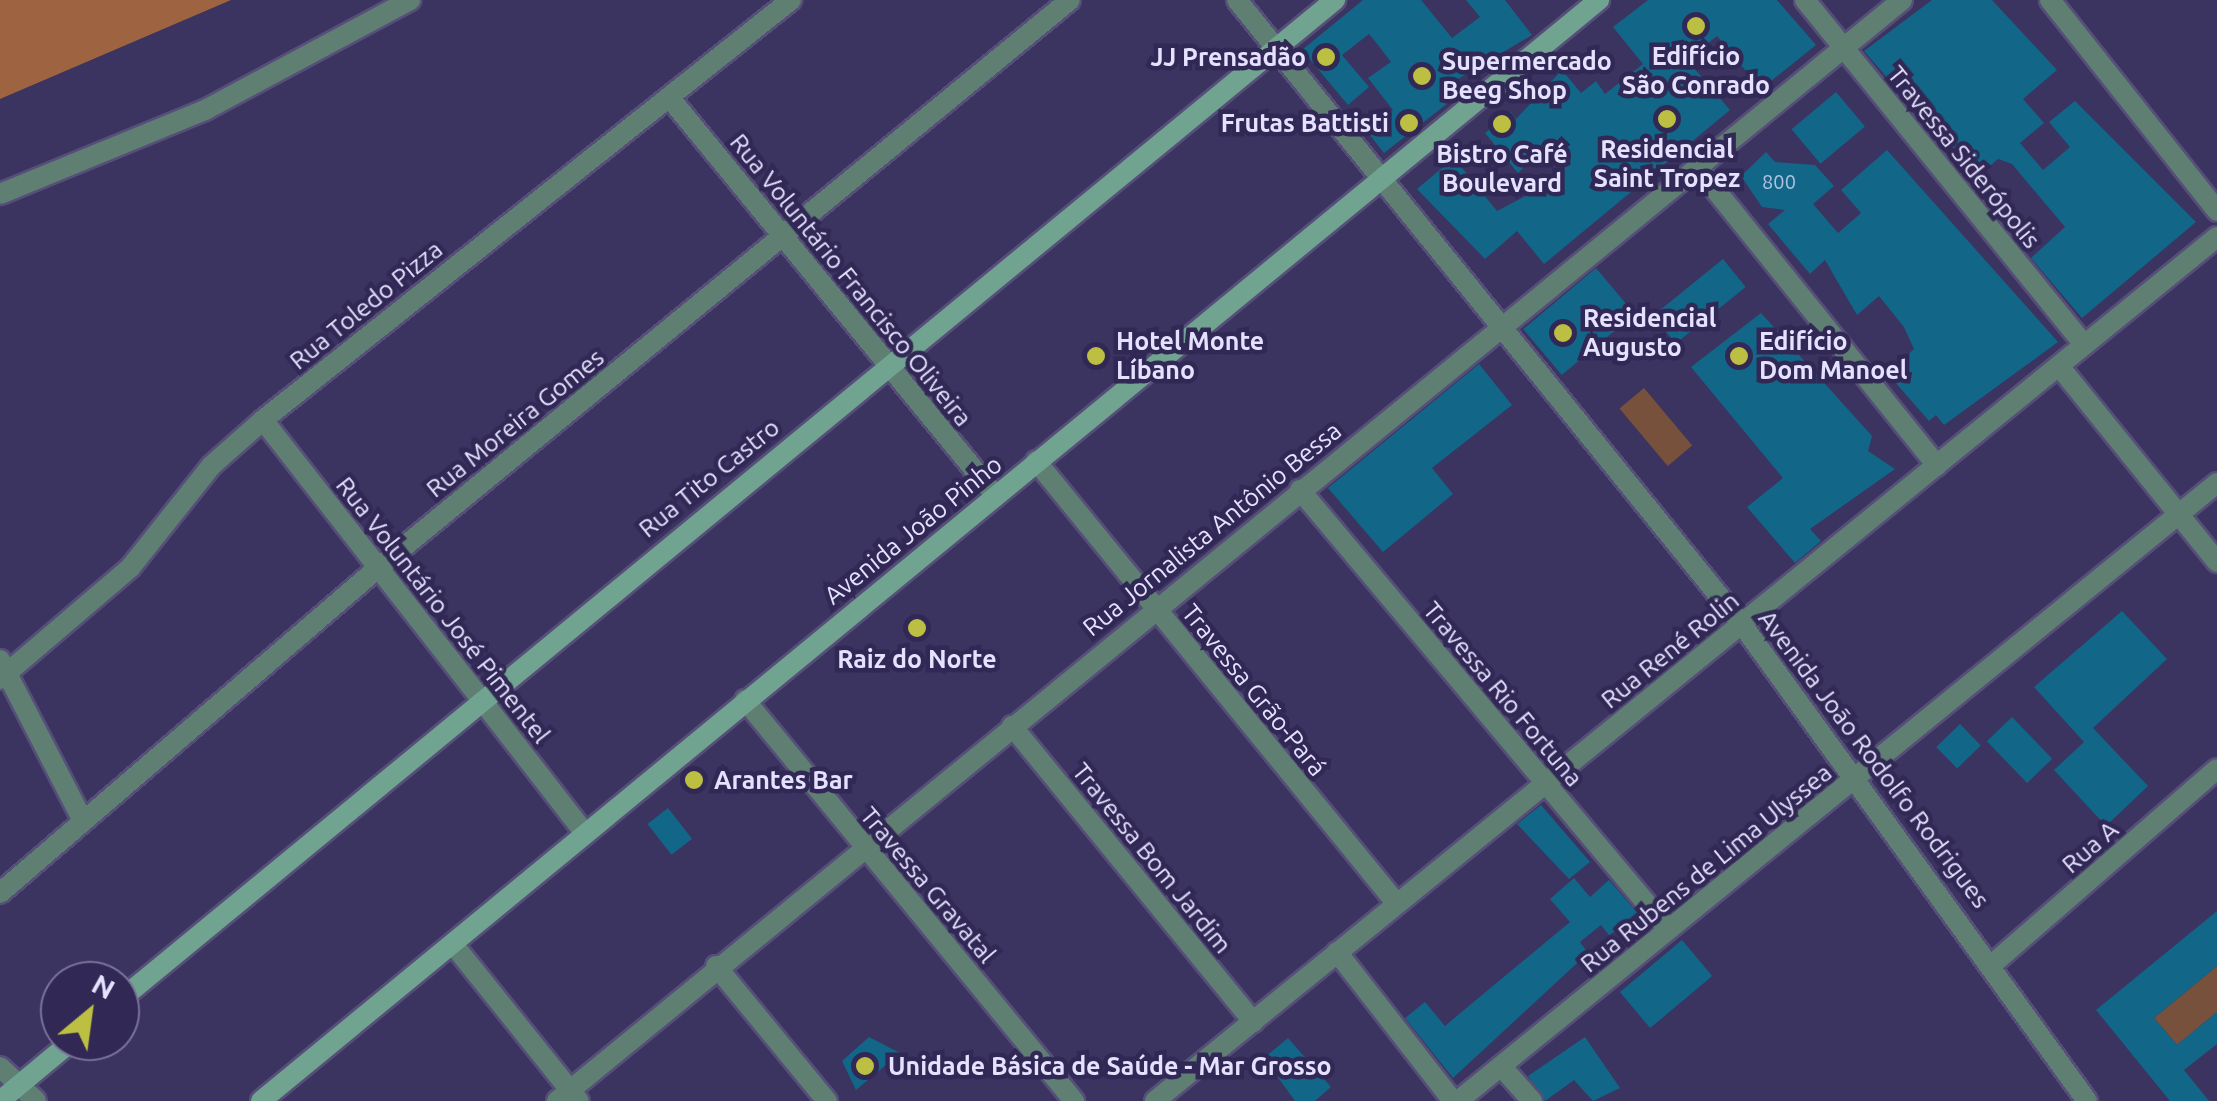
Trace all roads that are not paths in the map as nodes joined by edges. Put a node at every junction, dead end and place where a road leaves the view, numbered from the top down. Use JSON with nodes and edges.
{"nodes":[{"id":1,"x":410,"y":0,"type":"edge"},
{"id":2,"x":791,"y":0,"type":"edge"},
{"id":3,"x":1070,"y":0,"type":"edge"},
{"id":4,"x":1237,"y":0,"type":"edge"},
{"id":5,"x":1335,"y":0,"type":"edge"},
{"id":6,"x":1600,"y":0,"type":"edge"},
{"id":7,"x":1805,"y":0,"type":"edge"},
{"id":8,"x":1902,"y":0,"type":"edge"},
{"id":9,"x":2050,"y":0,"type":"edge"},
{"id":10,"x":1277,"y":48,"type":"junction"},
{"id":11,"x":1843,"y":48,"type":"junction"},
{"id":12,"x":669,"y":97,"type":"junction"},
{"id":13,"x":1697,"y":167,"type":"junction"},
{"id":14,"x":1381,"y":178,"type":"junction"},
{"id":15,"x":0,"y":194,"type":"edge"},
{"id":16,"x":2217,"y":211,"type":"edge"},
{"id":17,"x":782,"y":236,"type":"junction"},
{"id":18,"x":2217,"y":236,"type":"edge"},
{"id":19,"x":1500,"y":327,"type":"junction"},
{"id":20,"x":2084,"y":344,"type":"junction"},
{"id":21,"x":888,"y":364,"type":"junction"},
{"id":22,"x":2059,"y":366,"type":"junction"},
{"id":23,"x":263,"y":420,"type":"junction"},
{"id":24,"x":1036,"y":461,"type":"junction"},
{"id":25,"x":1937,"y":465,"type":"junction"},
{"id":26,"x":2217,"y":484,"type":"edge"},
{"id":27,"x":1300,"y":490,"type":"junction"},
{"id":28,"x":995,"y":495,"type":"junction"},
{"id":29,"x":2179,"y":514,"type":"junction"},
{"id":30,"x":2217,"y":562,"type":"edge"},
{"id":31,"x":378,"y":568,"type":"junction"},
{"id":32,"x":1155,"y":609,"type":"junction"},
{"id":33,"x":1741,"y":623,"type":"junction"},
{"id":34,"x":2,"y":670,"type":"edge"},
{"id":35,"x":480,"y":698,"type":"junction"},
{"id":36,"x":744,"y":700,"type":"junction"},
{"id":37,"x":1012,"y":726,"type":"junction"},
{"id":38,"x":2217,"y":769,"type":"edge"},
{"id":39,"x":1859,"y":776,"type":"junction"},
{"id":40,"x":1546,"y":784,"type":"junction"},
{"id":41,"x":83,"y":821,"type":"junction"},
{"id":42,"x":584,"y":832,"type":"junction"},
{"id":43,"x":863,"y":846,"type":"junction"},
{"id":44,"x":0,"y":893,"type":"edge"},
{"id":45,"x":1397,"y":904,"type":"junction"},
{"id":46,"x":1668,"y":929,"type":"junction"},
{"id":47,"x":453,"y":944,"type":"junction"},
{"id":48,"x":1338,"y":952,"type":"junction"},
{"id":49,"x":1995,"y":962,"type":"junction"},
{"id":50,"x":716,"y":966,"type":"junction"},
{"id":51,"x":140,"y":983,"type":"edge"},
{"id":52,"x":1252,"y":1022,"type":"junction"},
{"id":53,"x":48,"y":1061,"type":"edge"},
{"id":54,"x":1501,"y":1066,"type":"junction"},
{"id":55,"x":0,"y":1067,"type":"edge"},
{"id":56,"x":20,"y":1085,"type":"junction"},
{"id":57,"x":569,"y":1097,"type":"edge"},
{"id":58,"x":0,"y":1101,"type":"edge"},
{"id":59,"x":36,"y":1101,"type":"edge"},
{"id":60,"x":261,"y":1101,"type":"edge"},
{"id":61,"x":827,"y":1101,"type":"edge"},
{"id":62,"x":1074,"y":1101,"type":"edge"},
{"id":63,"x":1155,"y":1101,"type":"edge"},
{"id":64,"x":1456,"y":1101,"type":"edge"},
{"id":65,"x":1532,"y":1101,"type":"edge"},
{"id":66,"x":2087,"y":1101,"type":"edge"}],
"edges":[{"from":1,"to":15,"type":"street"},
{"from":2,"to":12,"type":"street","name":"Rua Toledo Pizza"},
{"from":3,"to":17,"type":"street","name":"Rua Moreira Gomes"},
{"from":4,"to":10,"type":"street","name":"Avenida João Rodolfo Rodrigues"},
{"from":5,"to":10,"type":"main road","name":"Rua Tito Castro"},
{"from":6,"to":14,"type":"main road","name":"Avenida João Pinho"},
{"from":7,"to":11,"type":"street","name":"Travessa Siderópolis"},
{"from":8,"to":11,"type":"street","name":"Rua Jornalista Antônio Bessa"},
{"from":9,"to":16,"type":"street"},
{"from":10,"to":14,"type":"street","name":"Avenida João Rodolfo Rodrigues"},
{"from":10,"to":21,"type":"main road","name":"Rua Tito Castro"},
{"from":11,"to":13,"type":"street","name":"Rua Jornalista Antônio Bessa"},
{"from":11,"to":20,"type":"street","name":"Travessa Siderópolis"},
{"from":12,"to":17,"type":"street","name":"Rua Voluntário Francisco Oliveira"},
{"from":12,"to":23,"type":"street","name":"Rua Toledo Pizza"},
{"from":13,"to":19,"type":"street","name":"Rua Jornalista Antônio Bessa"},
{"from":13,"to":25,"type":"street"},
{"from":14,"to":19,"type":"street","name":"Avenida João Rodolfo Rodrigues"},
{"from":14,"to":24,"type":"main road","name":"Avenida João Pinho"},
{"from":17,"to":21,"type":"street","name":"Rua Voluntário Francisco Oliveira"},
{"from":17,"to":31,"type":"street","name":"Rua Moreira Gomes"},
{"from":18,"to":20,"type":"street","name":"Rua René Rolin"},
{"from":19,"to":27,"type":"street","name":"Rua Jornalista Antônio Bessa"},
{"from":19,"to":33,"type":"street","name":"Avenida João Rodolfo Rodrigues"},
{"from":20,"to":22,"type":"street","name":"Rua René Rolin"},
{"from":21,"to":28,"type":"street","name":"Rua Voluntário Francisco Oliveira"},
{"from":21,"to":35,"type":"main road","name":"Rua Tito Castro"},
{"from":22,"to":25,"type":"street","name":"Rua René Rolin"},
{"from":22,"to":29,"type":"street"},
{"from":23,"to":31,"type":"street","name":"Rua Voluntário José Pimentel"},
{"from":23,"to":34,"type":"street","name":"Rua Toledo Pizza"},
{"from":24,"to":28,"type":"main road","name":"Avenida João Pinho"},
{"from":24,"to":32,"type":"street","name":"Travessa Grão-Pará"},
{"from":25,"to":33,"type":"street","name":"Rua René Rolin"},
{"from":26,"to":29,"type":"street","name":"Rua Rubens de Lima Ulyssea"},
{"from":27,"to":32,"type":"street","name":"Rua Jornalista Antônio Bessa"},
{"from":27,"to":40,"type":"street","name":"Travessa Rio Fortuna"},
{"from":28,"to":36,"type":"main road","name":"Avenida João Pinho"},
{"from":29,"to":30,"type":"street"},
{"from":29,"to":39,"type":"street","name":"Rua Rubens de Lima Ulyssea"},
{"from":31,"to":35,"type":"street","name":"Rua Voluntário José Pimentel"},
{"from":31,"to":41,"type":"street","name":"Rua Moreira Gomes"},
{"from":32,"to":37,"type":"street","name":"Rua Jornalista Antônio Bessa"},
{"from":32,"to":45,"type":"street","name":"Travessa Grão-Pará"},
{"from":33,"to":39,"type":"street","name":"Avenida João Rodolfo Rodrigues"},
{"from":33,"to":40,"type":"street","name":"Rua René Rolin"},
{"from":34,"to":41,"type":"street"},
{"from":35,"to":42,"type":"street","name":"Rua Voluntário José Pimentel"},
{"from":35,"to":51,"type":"main road","name":"Rua Tito Castro"},
{"from":36,"to":42,"type":"main road","name":"Avenida João Pinho"},
{"from":36,"to":43,"type":"street","name":"Travessa Gravatal"},
{"from":37,"to":43,"type":"street","name":"Rua Jornalista Antônio Bessa"},
{"from":37,"to":52,"type":"street","name":"Travessa Bom Jardim"},
{"from":38,"to":49,"type":"street","name":"Rua A"},
{"from":39,"to":46,"type":"street","name":"Rua Rubens de Lima Ulyssea"},
{"from":39,"to":49,"type":"street","name":"Avenida João Rodolfo Rodrigues"},
{"from":40,"to":45,"type":"street","name":"Rua René Rolin"},
{"from":40,"to":46,"type":"street","name":"Travessa Rio Fortuna"},
{"from":41,"to":44,"type":"street","name":"Rua Moreira Gomes"},
{"from":42,"to":47,"type":"main road","name":"Avenida João Pinho"},
{"from":43,"to":50,"type":"street","name":"Rua Jornalista Antônio Bessa"},
{"from":43,"to":62,"type":"street","name":"Travessa Gravatal"},
{"from":45,"to":48,"type":"street","name":"Rua René Rolin"},
{"from":46,"to":54,"type":"street","name":"Rua Rubens de Lima Ulyssea"},
{"from":47,"to":57,"type":"street"},
{"from":47,"to":60,"type":"main road","name":"Avenida João Pinho"},
{"from":48,"to":52,"type":"street","name":"Rua René Rolin"},
{"from":48,"to":64,"type":"street"},
{"from":49,"to":66,"type":"street","name":"Avenida João Rodolfo Rodrigues"},
{"from":50,"to":57,"type":"street","name":"Rua Jornalista Antônio Bessa"},
{"from":50,"to":61,"type":"street"},
{"from":52,"to":63,"type":"street","name":"Rua René Rolin"},
{"from":53,"to":56,"type":"main road"},
{"from":54,"to":64,"type":"street","name":"Rua Rubens de Lima Ulyssea"},
{"from":54,"to":65,"type":"street"},
{"from":55,"to":56,"type":"street"},
{"from":56,"to":58,"type":"main road"},
{"from":56,"to":59,"type":"street"}]}
